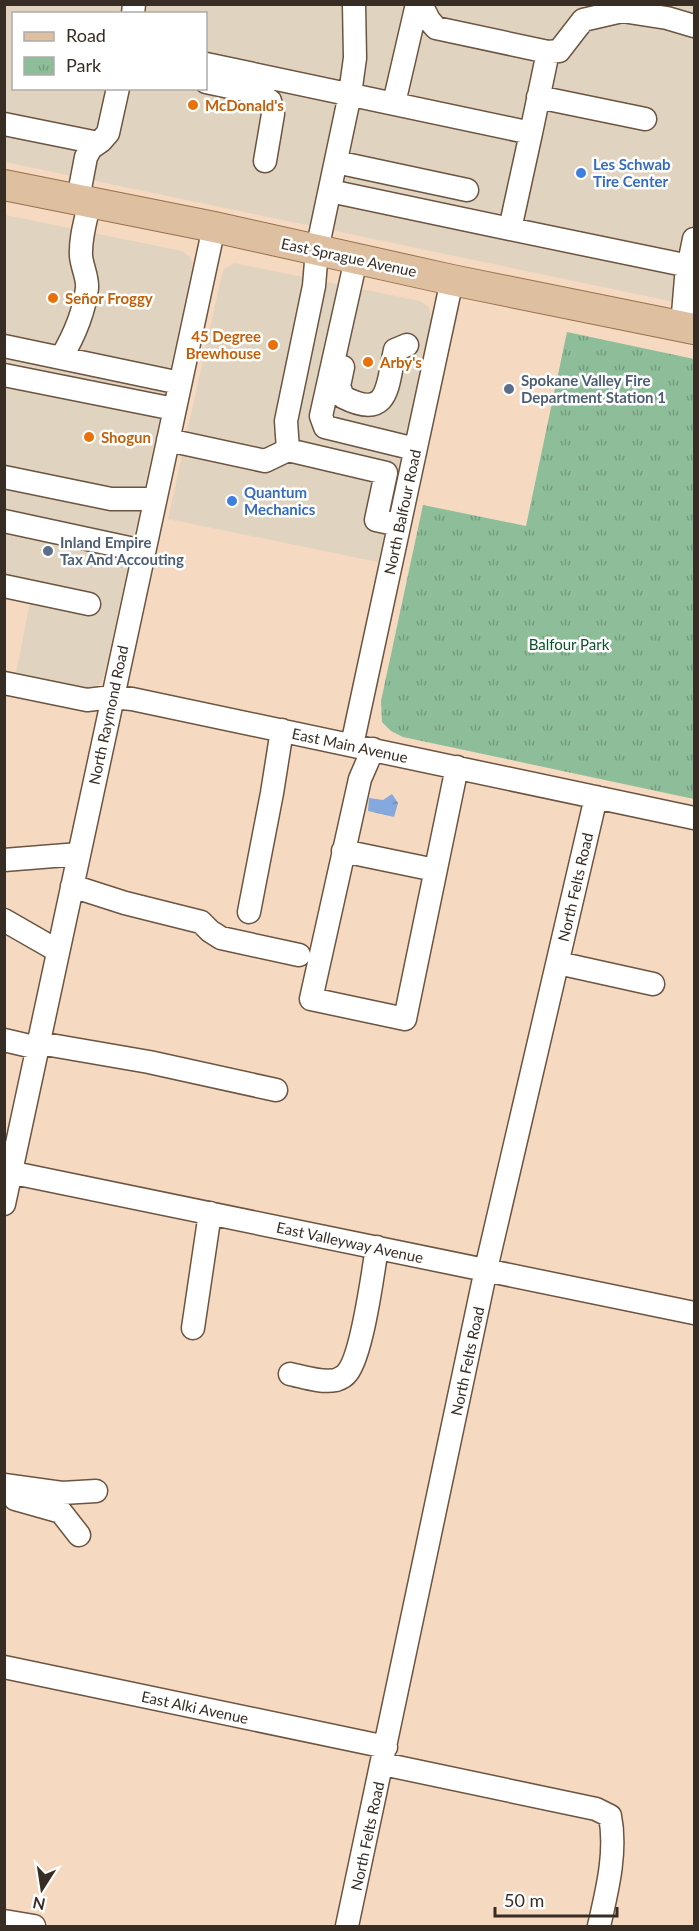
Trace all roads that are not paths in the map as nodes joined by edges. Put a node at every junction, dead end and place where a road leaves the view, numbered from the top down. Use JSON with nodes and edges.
{"nodes":[{"id":1,"x":354,"y":4,"type":"edge"},
{"id":2,"x":419,"y":4,"type":"edge"},
{"id":3,"x":694,"y":26,"type":"edge"},
{"id":4,"x":548,"y":52,"type":"junction"},
{"id":5,"x":207,"y":64,"type":"edge"},
{"id":6,"x":207,"y":82,"type":"edge"},
{"id":7,"x":118,"y":90,"type":"edge"},
{"id":8,"x":350,"y":94,"type":"junction"},
{"id":9,"x":538,"y":97,"type":"junction"},
{"id":10,"x":394,"y":104,"type":"junction"},
{"id":11,"x":645,"y":119,"type":"dead end"},
{"id":12,"x":4,"y":124,"type":"edge"},
{"id":13,"x":531,"y":133,"type":"junction"},
{"id":14,"x":98,"y":143,"type":"junction"},
{"id":15,"x":265,"y":161,"type":"dead end"},
{"id":16,"x":336,"y":162,"type":"junction"},
{"id":17,"x":4,"y":184,"type":"edge"},
{"id":18,"x":467,"y":190,"type":"dead end"},
{"id":19,"x":330,"y":191,"type":"junction"},
{"id":20,"x":84,"y":200,"type":"junction"},
{"id":21,"x":214,"y":227,"type":"junction"},
{"id":22,"x":510,"y":229,"type":"junction"},
{"id":23,"x":694,"y":239,"type":"edge"},
{"id":24,"x":317,"y":250,"type":"junction"},
{"id":25,"x":356,"y":259,"type":"junction"},
{"id":26,"x":689,"y":266,"type":"junction"},
{"id":27,"x":452,"y":280,"type":"junction"},
{"id":28,"x":344,"y":316,"type":"junction"},
{"id":29,"x":688,"y":327,"type":"edge"},
{"id":30,"x":407,"y":345,"type":"dead end"},
{"id":31,"x":4,"y":346,"type":"edge"},
{"id":32,"x":61,"y":358,"type":"junction"},
{"id":33,"x":4,"y":375,"type":"edge"},
{"id":34,"x":180,"y":383,"type":"junction"},
{"id":35,"x":343,"y":397,"type":"junction"},
{"id":36,"x":174,"y":410,"type":"junction"},
{"id":37,"x":359,"y":435,"type":"junction"},
{"id":38,"x":168,"y":440,"type":"junction"},
{"id":39,"x":415,"y":449,"type":"junction"},
{"id":40,"x":288,"y":450,"type":"junction"},
{"id":41,"x":4,"y":477,"type":"edge"},
{"id":42,"x":155,"y":499,"type":"junction"},
{"id":43,"x":4,"y":521,"type":"edge"},
{"id":44,"x":399,"y":525,"type":"junction"},
{"id":45,"x":143,"y":551,"type":"junction"},
{"id":46,"x":4,"y":586,"type":"edge"},
{"id":47,"x":88,"y":604,"type":"dead end"},
{"id":48,"x":4,"y":683,"type":"edge"},
{"id":49,"x":112,"y":697,"type":"junction"},
{"id":50,"x":282,"y":730,"type":"junction"},
{"id":51,"x":362,"y":747,"type":"junction"},
{"id":52,"x":457,"y":767,"type":"junction"},
{"id":53,"x":596,"y":797,"type":"junction"},
{"id":54,"x":694,"y":818,"type":"edge"},
{"id":55,"x":343,"y":851,"type":"junction"},
{"id":56,"x":79,"y":854,"type":"junction"},
{"id":57,"x":4,"y":860,"type":"edge"},
{"id":58,"x":435,"y":870,"type":"junction"},
{"id":59,"x":72,"y":886,"type":"junction"},
{"id":60,"x":249,"y":912,"type":"dead end"},
{"id":61,"x":4,"y":920,"type":"edge"},
{"id":62,"x":58,"y":951,"type":"junction"},
{"id":63,"x":299,"y":955,"type":"dead end"},
{"id":64,"x":558,"y":963,"type":"junction"},
{"id":65,"x":653,"y":984,"type":"dead end"},
{"id":66,"x":4,"y":1040,"type":"edge"},
{"id":67,"x":38,"y":1045,"type":"junction"},
{"id":68,"x":276,"y":1090,"type":"dead end"},
{"id":69,"x":8,"y":1172,"type":"edge"},
{"id":70,"x":4,"y":1204,"type":"edge"},
{"id":71,"x":210,"y":1213,"type":"junction"},
{"id":72,"x":377,"y":1247,"type":"junction"},
{"id":73,"x":486,"y":1269,"type":"junction"},
{"id":74,"x":694,"y":1313,"type":"edge"},
{"id":75,"x":193,"y":1328,"type":"dead end"},
{"id":76,"x":290,"y":1374,"type":"dead end"},
{"id":77,"x":4,"y":1485,"type":"edge"},
{"id":78,"x":96,"y":1491,"type":"dead end"},
{"id":79,"x":4,"y":1497,"type":"edge"},
{"id":80,"x":79,"y":1535,"type":"dead end"},
{"id":81,"x":4,"y":1667,"type":"edge"},
{"id":82,"x":384,"y":1756,"type":"junction"},
{"id":83,"x":4,"y":1921,"type":"edge"},
{"id":84,"x":34,"y":1926,"type":"edge"},
{"id":85,"x":347,"y":1926,"type":"edge"},
{"id":86,"x":599,"y":1926,"type":"edge"}],
"edges":[{"from":1,"to":8,"type":"street"},
{"from":2,"to":4,"type":"street"},
{"from":2,"to":10,"type":"street"},
{"from":3,"to":4,"type":"street"},
{"from":4,"to":9,"type":"street"},
{"from":5,"to":8,"type":"street"},
{"from":6,"to":15,"type":"street"},
{"from":7,"to":14,"type":"street"},
{"from":8,"to":10,"type":"street"},
{"from":8,"to":16,"type":"street"},
{"from":9,"to":11,"type":"street"},
{"from":9,"to":13,"type":"street"},
{"from":10,"to":13,"type":"street"},
{"from":12,"to":14,"type":"street"},
{"from":13,"to":22,"type":"street"},
{"from":14,"to":20,"type":"street"},
{"from":16,"to":18,"type":"street"},
{"from":16,"to":19,"type":"street"},
{"from":17,"to":20,"type":"main road","name":"East Sprague Avenue"},
{"from":19,"to":22,"type":"street"},
{"from":19,"to":24,"type":"street"},
{"from":20,"to":21,"type":"main road","name":"East Sprague Avenue"},
{"from":20,"to":32,"type":"street"},
{"from":21,"to":24,"type":"main road","name":"East Sprague Avenue"},
{"from":21,"to":34,"type":"street","name":"North Raymond Road"},
{"from":22,"to":26,"type":"street"},
{"from":23,"to":26,"type":"street"},
{"from":24,"to":25,"type":"main road","name":"East Sprague Avenue"},
{"from":24,"to":40,"type":"street"},
{"from":25,"to":27,"type":"main road","name":"East Sprague Avenue"},
{"from":25,"to":28,"type":"street"},
{"from":26,"to":29,"type":"street"},
{"from":27,"to":29,"type":"main road","name":"East Sprague Avenue"},
{"from":27,"to":39,"type":"street","name":"North Balfour Road"},
{"from":28,"to":35,"type":"street"},
{"from":28,"to":37,"type":"street"},
{"from":30,"to":35,"type":"street"},
{"from":31,"to":32,"type":"street"},
{"from":32,"to":34,"type":"street"},
{"from":33,"to":36,"type":"street"},
{"from":34,"to":36,"type":"street","name":"North Raymond Road"},
{"from":35,"to":37,"type":"street"},
{"from":36,"to":38,"type":"street","name":"North Raymond Road"},
{"from":37,"to":39,"type":"street"},
{"from":38,"to":40,"type":"street"},
{"from":38,"to":42,"type":"street","name":"North Raymond Road"},
{"from":39,"to":44,"type":"street","name":"North Balfour Road"},
{"from":40,"to":44,"type":"street"},
{"from":41,"to":42,"type":"street"},
{"from":42,"to":45,"type":"street","name":"North Raymond Road"},
{"from":43,"to":45,"type":"street"},
{"from":44,"to":51,"type":"street","name":"North Balfour Road"},
{"from":45,"to":49,"type":"street","name":"North Raymond Road"},
{"from":46,"to":47,"type":"street"},
{"from":48,"to":49,"type":"street","name":"East Main Avenue"},
{"from":49,"to":50,"type":"street","name":"East Main Avenue"},
{"from":49,"to":56,"type":"street","name":"North Raymond Road"},
{"from":50,"to":51,"type":"street","name":"East Main Avenue"},
{"from":50,"to":60,"type":"street"},
{"from":51,"to":52,"type":"street","name":"East Main Avenue"},
{"from":51,"to":55,"type":"street","name":"North Balfour Road"},
{"from":52,"to":53,"type":"street","name":"East Main Avenue"},
{"from":52,"to":58,"type":"street"},
{"from":53,"to":54,"type":"street","name":"East Main Avenue"},
{"from":53,"to":64,"type":"street","name":"North Felts Road"},
{"from":55,"to":58,"type":"street"},
{"from":55,"to":58,"type":"street","name":"North Balfour Road"},
{"from":56,"to":57,"type":"street"},
{"from":56,"to":59,"type":"street","name":"North Raymond Road"},
{"from":59,"to":62,"type":"street","name":"North Raymond Road"},
{"from":59,"to":63,"type":"street"},
{"from":61,"to":62,"type":"street"},
{"from":62,"to":67,"type":"street","name":"North Raymond Road"},
{"from":64,"to":65,"type":"street"},
{"from":64,"to":73,"type":"street","name":"North Felts Road"},
{"from":66,"to":67,"type":"street"},
{"from":67,"to":68,"type":"street"},
{"from":67,"to":69,"type":"street","name":"North Raymond Road"},
{"from":69,"to":70,"type":"street","name":"North Raymond Road"},
{"from":69,"to":71,"type":"street","name":"East Valleyway Avenue"},
{"from":71,"to":72,"type":"street","name":"East Valleyway Avenue"},
{"from":71,"to":75,"type":"street"},
{"from":72,"to":73,"type":"street","name":"East Valleyway Avenue"},
{"from":72,"to":76,"type":"street"},
{"from":73,"to":74,"type":"street","name":"East Valleyway Avenue"},
{"from":73,"to":82,"type":"street","name":"North Felts Road"},
{"from":77,"to":78,"type":"street"},
{"from":79,"to":80,"type":"street"},
{"from":81,"to":82,"type":"street","name":"East Alki Avenue"},
{"from":82,"to":85,"type":"street","name":"North Felts Road"},
{"from":82,"to":86,"type":"street","name":"East Alki Avenue"},
{"from":83,"to":84,"type":"street"}]}
